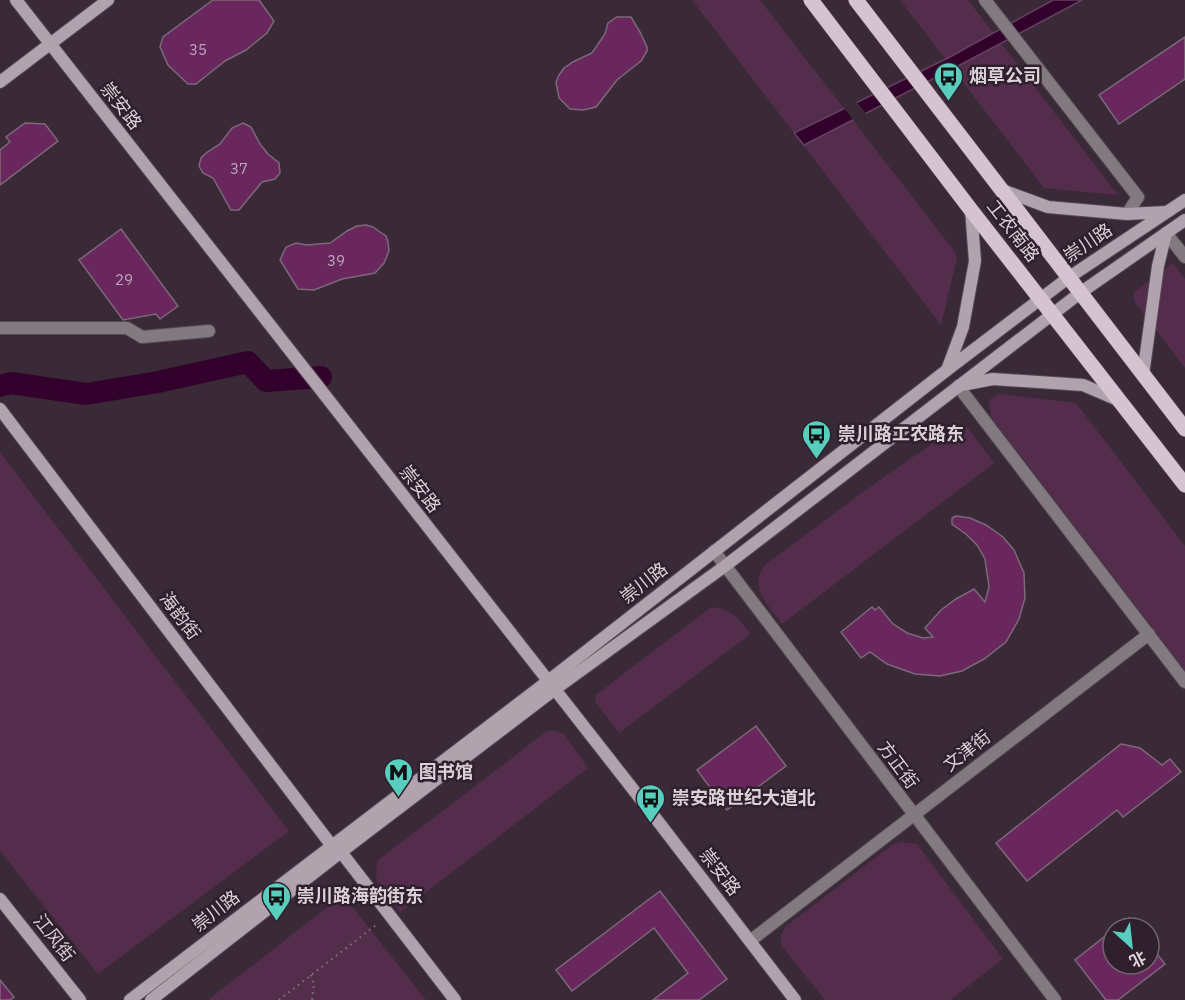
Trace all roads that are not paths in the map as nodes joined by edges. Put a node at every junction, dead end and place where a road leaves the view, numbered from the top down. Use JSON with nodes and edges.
{"nodes":[{"id":1,"x":16,"y":0,"type":"edge"},
{"id":2,"x":108,"y":0,"type":"edge"},
{"id":3,"x":811,"y":0,"type":"edge"},
{"id":4,"x":856,"y":0,"type":"edge"},
{"id":5,"x":985,"y":0,"type":"edge"},
{"id":6,"x":50,"y":44,"type":"junction"},
{"id":7,"x":0,"y":82,"type":"edge"},
{"id":8,"x":1002,"y":190,"type":"junction"},
{"id":9,"x":1185,"y":200,"type":"edge"},
{"id":10,"x":971,"y":210,"type":"junction"},
{"id":11,"x":1167,"y":212,"type":"junction"},
{"id":12,"x":1127,"y":214,"type":"junction"},
{"id":13,"x":1185,"y":220,"type":"edge"},
{"id":14,"x":1166,"y":233,"type":"junction"},
{"id":15,"x":1185,"y":257,"type":"edge"},
{"id":16,"x":1068,"y":278,"type":"junction"},
{"id":17,"x":1080,"y":293,"type":"junction"},
{"id":18,"x":1041,"y":299,"type":"junction"},
{"id":19,"x":1052,"y":314,"type":"junction"},
{"id":20,"x":0,"y":328,"type":"edge"},
{"id":21,"x":209,"y":331,"type":"dead end"},
{"id":22,"x":947,"y":370,"type":"junction"},
{"id":23,"x":1143,"y":375,"type":"junction"},
{"id":24,"x":958,"y":386,"type":"junction"},
{"id":25,"x":1118,"y":400,"type":"junction"},
{"id":26,"x":0,"y":409,"type":"edge"},
{"id":27,"x":1185,"y":429,"type":"edge"},
{"id":28,"x":1185,"y":485,"type":"edge"},
{"id":29,"x":714,"y":551,"type":"junction"},
{"id":30,"x":725,"y":566,"type":"junction"},
{"id":31,"x":1149,"y":634,"type":"junction"},
{"id":32,"x":1185,"y":682,"type":"edge"},
{"id":33,"x":551,"y":685,"type":"junction"},
{"id":34,"x":913,"y":815,"type":"junction"},
{"id":35,"x":336,"y":849,"type":"junction"},
{"id":36,"x":0,"y":899,"type":"edge"},
{"id":37,"x":750,"y":941,"type":"junction"},
{"id":38,"x":80,"y":1000,"type":"edge"},
{"id":39,"x":130,"y":1000,"type":"edge"},
{"id":40,"x":151,"y":1000,"type":"edge"},
{"id":41,"x":455,"y":1000,"type":"edge"},
{"id":42,"x":795,"y":1000,"type":"edge"},
{"id":43,"x":1055,"y":1000,"type":"edge"}],
"edges":[{"from":1,"to":6,"type":"main road","name":"崇安路"},
{"from":2,"to":6,"type":"main road"},
{"from":3,"to":10,"type":"main road","name":"工农南路"},
{"from":4,"to":8,"type":"main road","name":"工农南路"},
{"from":5,"to":12,"type":"street"},
{"from":6,"to":7,"type":"main road"},
{"from":6,"to":33,"type":"main road","name":"崇安路"},
{"from":8,"to":12,"type":"main road"},
{"from":8,"to":16,"type":"main road","name":"工农南路"},
{"from":9,"to":11,"type":"main road","name":"崇川路"},
{"from":10,"to":18,"type":"main road","name":"工农南路"},
{"from":10,"to":22,"type":"main road"},
{"from":11,"to":12,"type":"main road"},
{"from":11,"to":16,"type":"main road","name":"崇川路"},
{"from":13,"to":14,"type":"main road","name":"崇川路"},
{"from":14,"to":15,"type":"street"},
{"from":14,"to":17,"type":"main road","name":"崇川路"},
{"from":14,"to":23,"type":"main road"},
{"from":16,"to":17,"type":"main road","name":"工农南路"},
{"from":16,"to":18,"type":"main road","name":"崇川路"},
{"from":17,"to":19,"type":"main road","name":"崇川路"},
{"from":17,"to":23,"type":"main road","name":"工农南路"},
{"from":18,"to":19,"type":"main road","name":"工农南路"},
{"from":18,"to":22,"type":"main road","name":"崇川路"},
{"from":19,"to":24,"type":"main road","name":"崇川路"},
{"from":19,"to":25,"type":"main road","name":"工农南路"},
{"from":20,"to":21,"type":"street"},
{"from":22,"to":29,"type":"main road","name":"崇川路"},
{"from":23,"to":27,"type":"main road","name":"工农南路"},
{"from":24,"to":25,"type":"main road"},
{"from":24,"to":30,"type":"main road","name":"崇川路"},
{"from":24,"to":31,"type":"street"},
{"from":25,"to":28,"type":"main road","name":"工农南路"},
{"from":26,"to":35,"type":"main road","name":"海韵街"},
{"from":29,"to":30,"type":"street","name":"方正街"},
{"from":29,"to":33,"type":"main road","name":"崇川路"},
{"from":30,"to":33,"type":"main road","name":"崇川路"},
{"from":30,"to":34,"type":"street","name":"方正街"},
{"from":31,"to":32,"type":"street"},
{"from":31,"to":34,"type":"street","name":"文津街"},
{"from":33,"to":35,"type":"main road","name":"崇川路"},
{"from":33,"to":37,"type":"main road","name":"崇安路"},
{"from":34,"to":37,"type":"street","name":"文津街"},
{"from":34,"to":43,"type":"street","name":"方正街"},
{"from":35,"to":39,"type":"main road","name":"崇川路"},
{"from":35,"to":40,"type":"main road","name":"崇川路"},
{"from":35,"to":41,"type":"main road","name":"海韵街"},
{"from":36,"to":38,"type":"main road","name":"江风街"},
{"from":37,"to":42,"type":"main road","name":"崇安路"}]}
